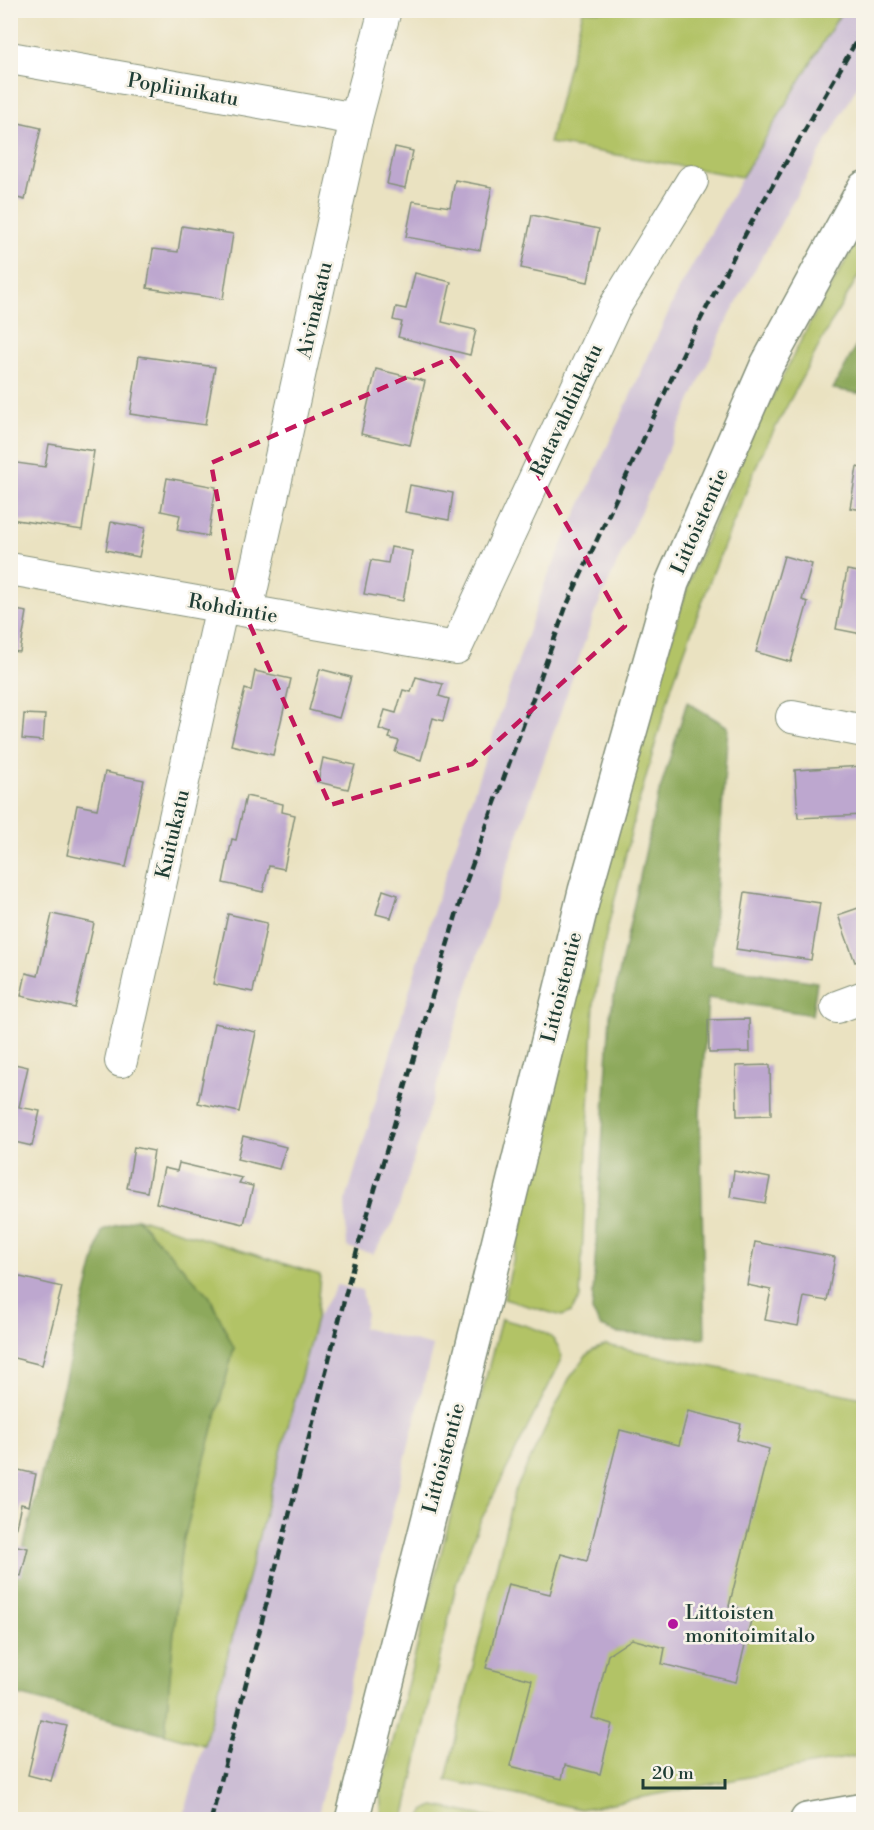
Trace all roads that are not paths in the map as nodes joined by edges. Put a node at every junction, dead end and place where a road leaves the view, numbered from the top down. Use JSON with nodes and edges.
{"nodes":[{"id":1,"x":385,"y":10,"type":"edge"},
{"id":2,"x":10,"y":58,"type":"edge"},
{"id":3,"x":356,"y":119,"type":"junction"},
{"id":4,"x":693,"y":181,"type":"dead end"},
{"id":5,"x":864,"y":188,"type":"edge"},
{"id":6,"x":10,"y":568,"type":"edge"},
{"id":7,"x":234,"y":608,"type":"junction"},
{"id":8,"x":456,"y":648,"type":"joint"},
{"id":9,"x":792,"y":717,"type":"dead end"},
{"id":10,"x":864,"y":731,"type":"edge"},
{"id":11,"x":121,"y":1061,"type":"dead end"},
{"id":12,"x":864,"y":1810,"type":"edge"},
{"id":13,"x":352,"y":1820,"type":"edge"},
{"id":14,"x":807,"y":1820,"type":"edge"}],
"edges":[{"from":1,"to":3,"type":"street","name":"Aivinakatu"},
{"from":2,"to":3,"type":"street","name":"Popliinikatu"},
{"from":3,"to":7,"type":"street","name":"Aivinakatu"},
{"from":4,"to":8,"type":"street","name":"Ratavahdinkatu"},
{"from":5,"to":13,"type":"street","name":"Littoistentie"},
{"from":6,"to":7,"type":"street","name":"Rohdintie"},
{"from":7,"to":8,"type":"street","name":"Rohdintie"},
{"from":7,"to":11,"type":"street","name":"Kuitukatu"},
{"from":9,"to":10,"type":"street"},
{"from":12,"to":14,"type":"street"}]}
